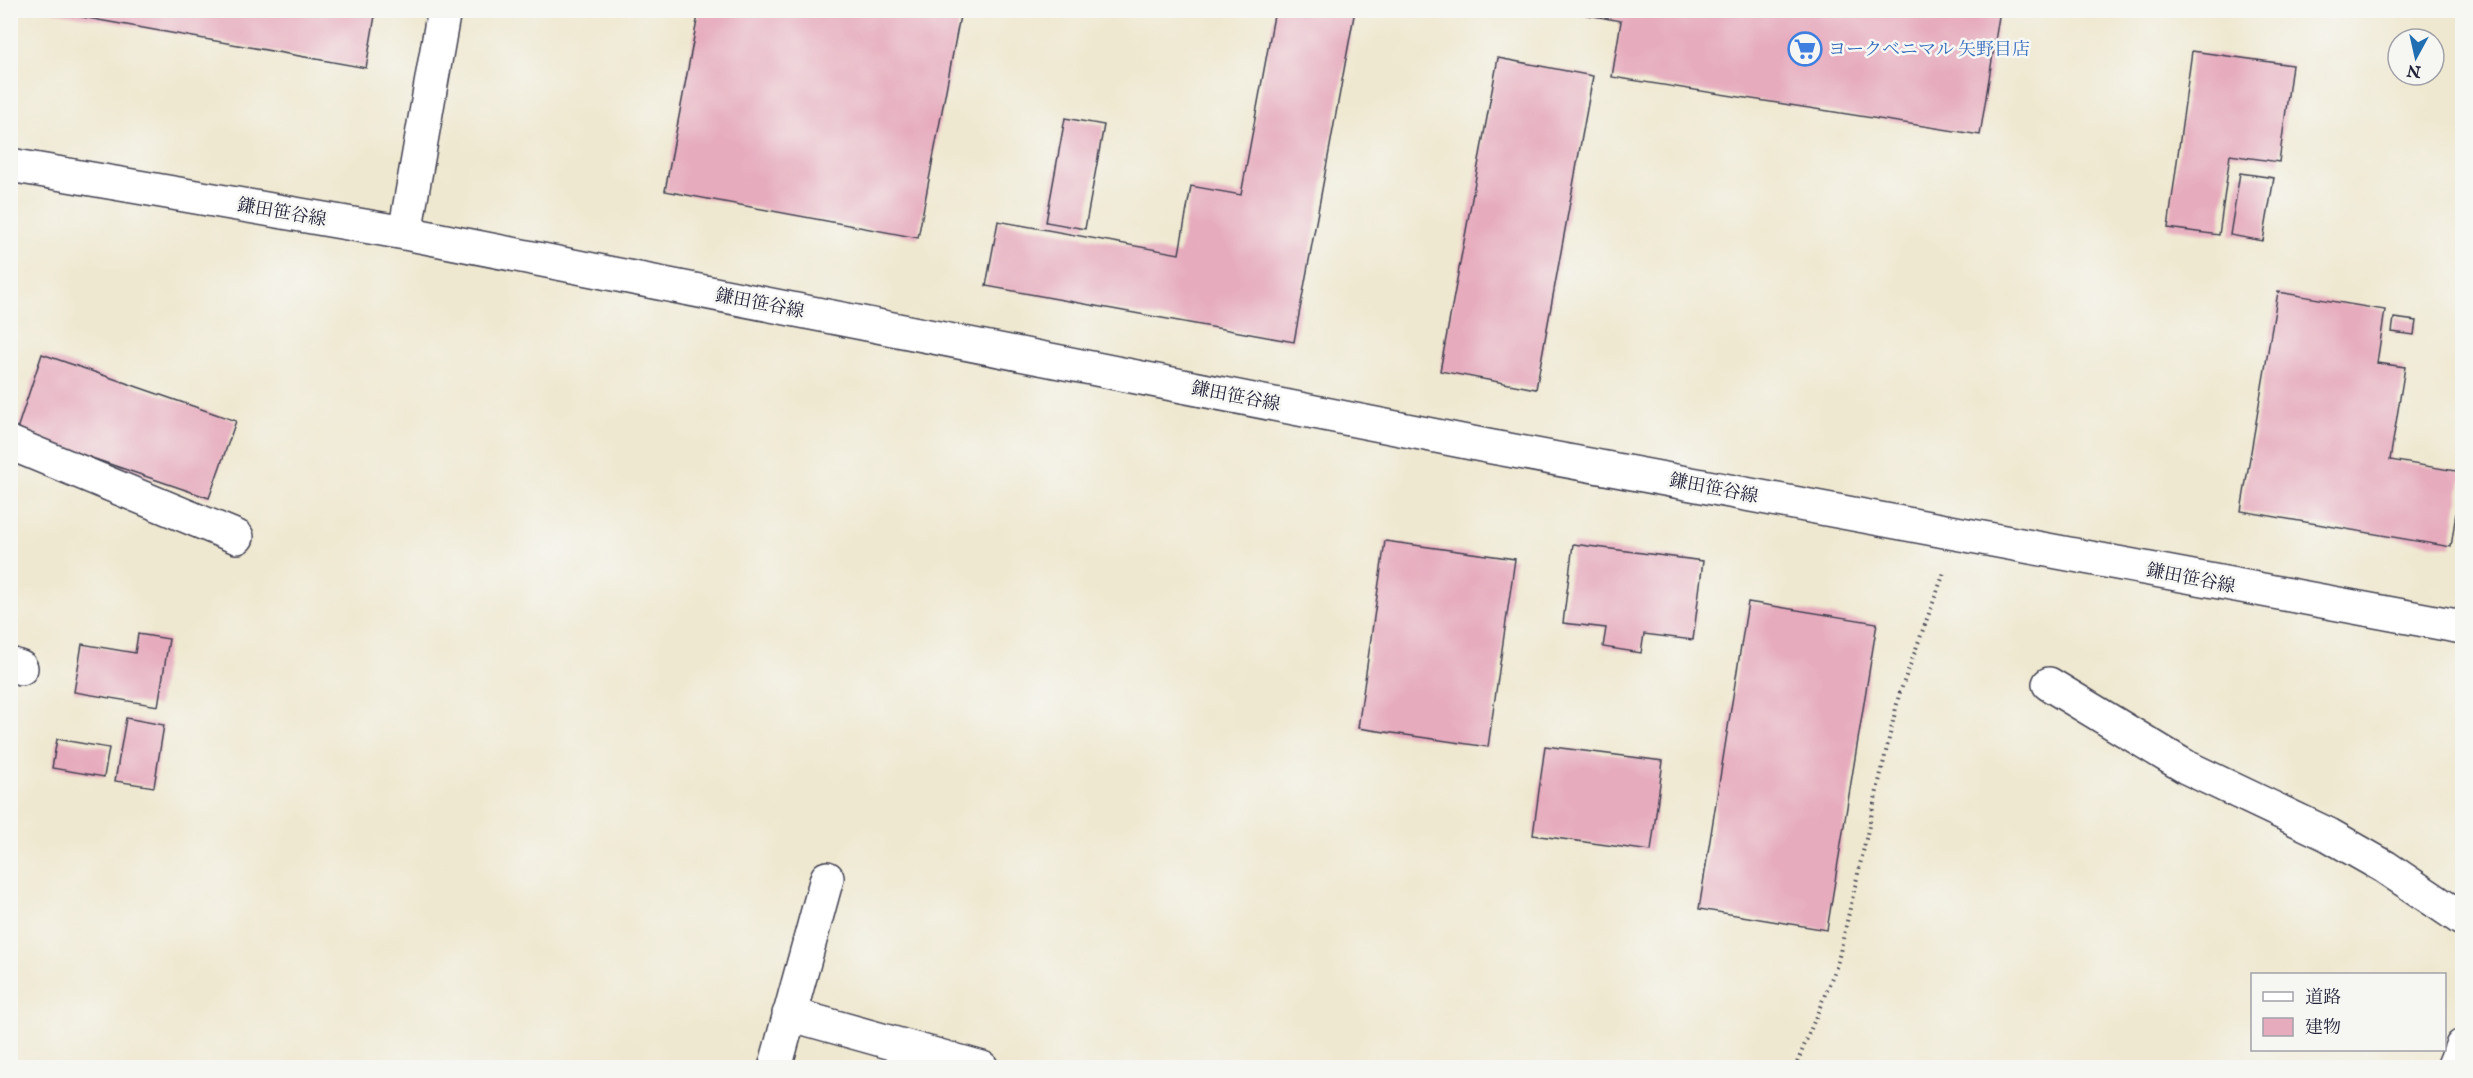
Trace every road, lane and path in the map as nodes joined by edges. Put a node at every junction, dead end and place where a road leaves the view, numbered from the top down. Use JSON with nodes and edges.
{"nodes":[{"id":1,"x":444,"y":10,"type":"edge"},
{"id":2,"x":10,"y":165,"type":"edge"},
{"id":3,"x":405,"y":233,"type":"junction"},
{"id":4,"x":10,"y":443,"type":"edge"},
{"id":5,"x":1958,"y":534,"type":"junction"},
{"id":6,"x":237,"y":537,"type":"dead end"},
{"id":7,"x":2463,"y":627,"type":"edge"},
{"id":8,"x":2049,"y":684,"type":"dead end"},
{"id":9,"x":827,"y":878,"type":"dead end"},
{"id":10,"x":2463,"y":919,"type":"edge"},
{"id":11,"x":789,"y":1014,"type":"junction"},
{"id":12,"x":2463,"y":1046,"type":"edge"},
{"id":13,"x":775,"y":1068,"type":"edge"},
{"id":14,"x":982,"y":1068,"type":"edge"},
{"id":15,"x":1795,"y":1068,"type":"edge"},
{"id":16,"x":2453,"y":1068,"type":"edge"}],
"edges":[{"from":1,"to":3,"type":"street"},
{"from":2,"to":3,"type":"street","name":"鎌田笹谷線"},
{"from":3,"to":5,"type":"street","name":"鎌田笹谷線"},
{"from":4,"to":6,"type":"street"},
{"from":5,"to":7,"type":"street","name":"鎌田笹谷線"},
{"from":5,"to":15,"type":"path"},
{"from":8,"to":10,"type":"street"},
{"from":9,"to":11,"type":"street"},
{"from":11,"to":13,"type":"street"},
{"from":11,"to":14,"type":"street"},
{"from":12,"to":16,"type":"street"}]}
